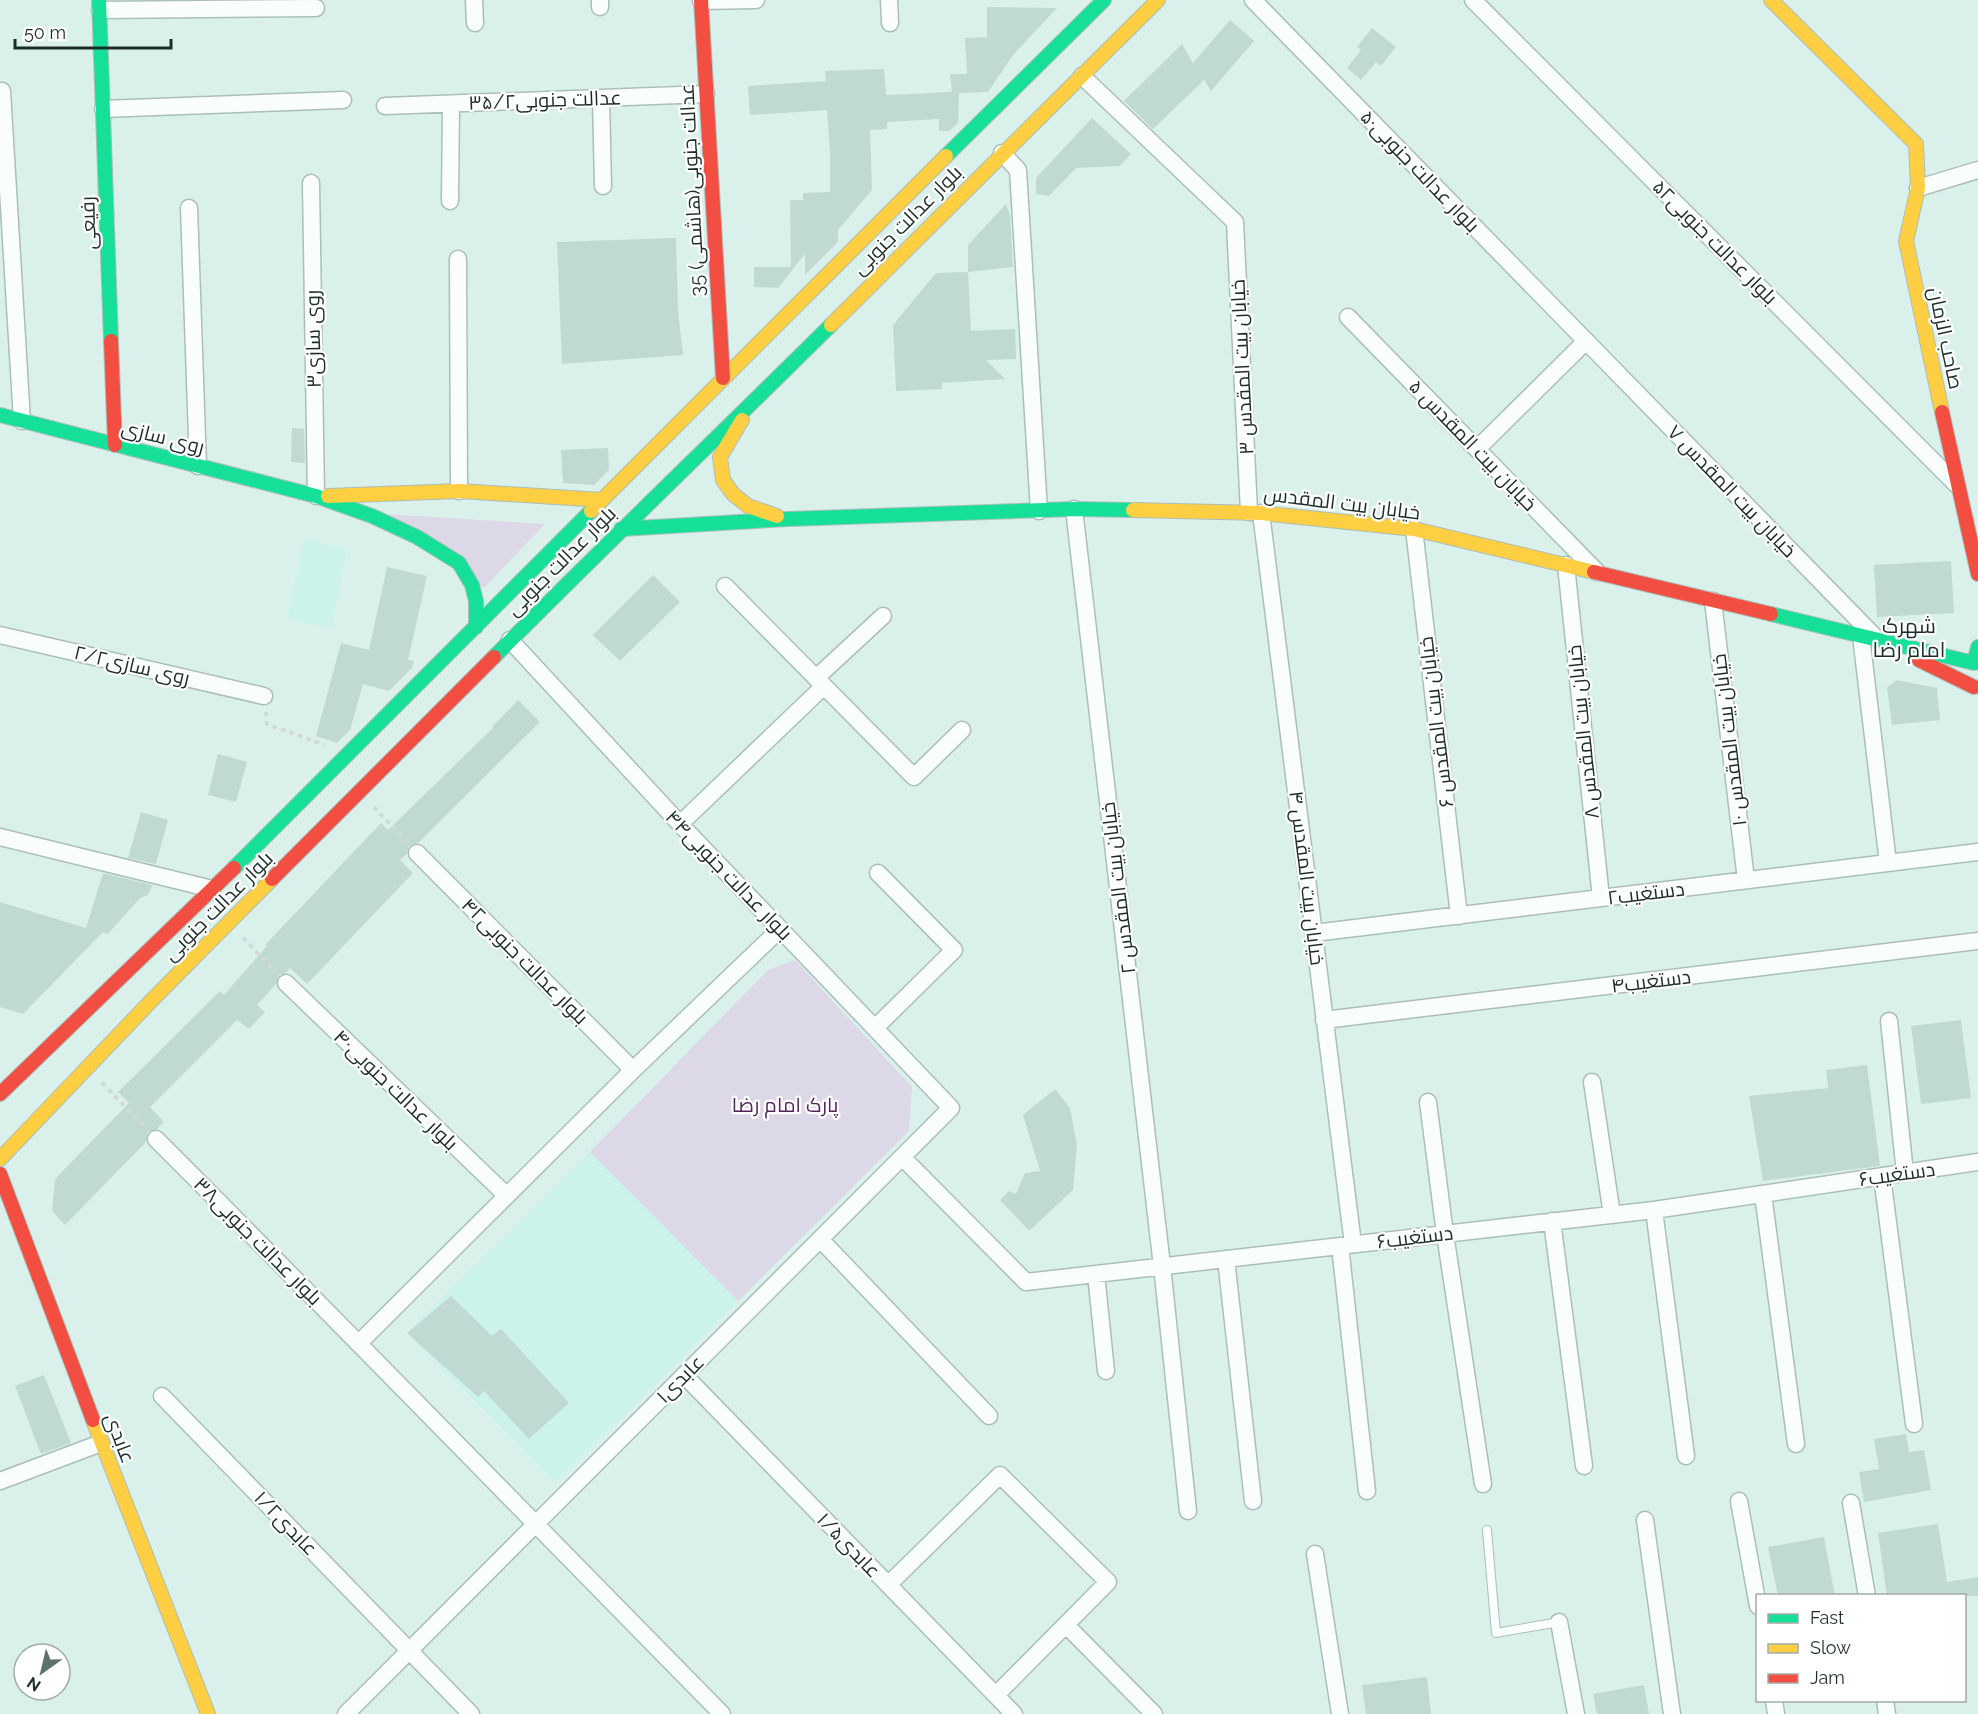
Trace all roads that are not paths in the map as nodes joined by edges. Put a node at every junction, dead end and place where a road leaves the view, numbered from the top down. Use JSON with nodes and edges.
{"nodes":[{"id":1,"x":474,"y":0,"type":"edge"},
{"id":2,"x":756,"y":0,"type":"edge"},
{"id":3,"x":889,"y":0,"type":"edge"},
{"id":4,"x":1104,"y":0,"type":"edge"},
{"id":5,"x":1158,"y":0,"type":"edge"},
{"id":6,"x":1253,"y":0,"type":"edge"},
{"id":7,"x":1473,"y":0,"type":"edge"},
{"id":8,"x":1770,"y":0,"type":"edge"},
{"id":9,"x":701,"y":1,"type":"edge"},
{"id":10,"x":99,"y":5,"type":"edge"},
{"id":11,"x":316,"y":8,"type":"dead end"},
{"id":12,"x":475,"y":23,"type":"dead end"},
{"id":13,"x":890,"y":23,"type":"dead end"},
{"id":14,"x":1082,"y":76,"type":"junction"},
{"id":15,"x":2,"y":91,"type":"dead end"},
{"id":16,"x":706,"y":94,"type":"junction"},
{"id":17,"x":343,"y":99,"type":"dead end"},
{"id":18,"x":601,"y":99,"type":"junction"},
{"id":19,"x":451,"y":104,"type":"junction"},
{"id":20,"x":385,"y":106,"type":"dead end"},
{"id":21,"x":103,"y":109,"type":"junction"},
{"id":22,"x":1002,"y":153,"type":"junction"},
{"id":23,"x":1978,"y":170,"type":"edge"},
{"id":24,"x":310,"y":183,"type":"dead end"},
{"id":25,"x":603,"y":186,"type":"dead end"},
{"id":26,"x":1918,"y":188,"type":"junction"},
{"id":27,"x":450,"y":201,"type":"dead end"},
{"id":28,"x":189,"y":208,"type":"dead end"},
{"id":29,"x":458,"y":259,"type":"dead end"},
{"id":30,"x":821,"y":280,"type":"junction"},
{"id":31,"x":841,"y":300,"type":"junction"},
{"id":32,"x":1348,"y":317,"type":"dead end"},
{"id":33,"x":1586,"y":341,"type":"junction"},
{"id":34,"x":723,"y":378,"type":"junction"},
{"id":35,"x":749,"y":407,"type":"junction"},
{"id":36,"x":0,"y":415,"type":"edge"},
{"id":37,"x":22,"y":421,"type":"junction"},
{"id":38,"x":115,"y":445,"type":"junction"},
{"id":39,"x":1477,"y":448,"type":"junction"},
{"id":40,"x":198,"y":466,"type":"junction"},
{"id":41,"x":1957,"y":485,"type":"junction"},
{"id":42,"x":459,"y":491,"type":"junction"},
{"id":43,"x":316,"y":496,"type":"junction"},
{"id":44,"x":602,"y":500,"type":"junction"},
{"id":45,"x":1074,"y":509,"type":"junction"},
{"id":46,"x":1039,"y":511,"type":"junction"},
{"id":47,"x":1255,"y":512,"type":"junction"},
{"id":48,"x":788,"y":519,"type":"junction"},
{"id":49,"x":621,"y":529,"type":"junction"},
{"id":50,"x":1414,"y":529,"type":"junction"},
{"id":51,"x":1566,"y":565,"type":"junction"},
{"id":52,"x":1599,"y":573,"type":"junction"},
{"id":53,"x":1978,"y":574,"type":"edge"},
{"id":54,"x":725,"y":586,"type":"dead end"},
{"id":55,"x":1713,"y":601,"type":"junction"},
{"id":56,"x":884,"y":616,"type":"dead end"},
{"id":57,"x":476,"y":627,"type":"junction"},
{"id":58,"x":0,"y":635,"type":"edge"},
{"id":59,"x":1861,"y":636,"type":"junction"},
{"id":60,"x":510,"y":640,"type":"junction"},
{"id":61,"x":1879,"y":640,"type":"junction"},
{"id":62,"x":1978,"y":647,"type":"edge"},
{"id":63,"x":1976,"y":661,"type":"edge"},
{"id":64,"x":820,"y":682,"type":"junction"},
{"id":65,"x":1976,"y":688,"type":"edge"},
{"id":66,"x":264,"y":696,"type":"road end"},
{"id":67,"x":962,"y":730,"type":"dead end"},
{"id":68,"x":327,"y":800,"type":"junction"},
{"id":69,"x":680,"y":824,"type":"junction"},
{"id":70,"x":0,"y":837,"type":"edge"},
{"id":71,"x":1978,"y":852,"type":"edge"},
{"id":72,"x":417,"y":853,"type":"road end"},
{"id":73,"x":1888,"y":863,"type":"junction"},
{"id":74,"x":878,"y":873,"type":"dead end"},
{"id":75,"x":1746,"y":880,"type":"junction"},
{"id":76,"x":212,"y":889,"type":"junction"},
{"id":77,"x":1601,"y":898,"type":"junction"},
{"id":78,"x":1459,"y":916,"type":"junction"},
{"id":79,"x":780,"y":929,"type":"junction"},
{"id":80,"x":1314,"y":933,"type":"junction"},
{"id":81,"x":1978,"y":941,"type":"edge"},
{"id":82,"x":286,"y":983,"type":"road end"},
{"id":83,"x":1324,"y":1020,"type":"junction"},
{"id":84,"x":1889,"y":1021,"type":"dead end"},
{"id":85,"x":875,"y":1028,"type":"junction"},
{"id":86,"x":633,"y":1070,"type":"junction"},
{"id":87,"x":1592,"y":1082,"type":"dead end"},
{"id":88,"x":0,"y":1094,"type":"edge"},
{"id":89,"x":1428,"y":1102,"type":"dead end"},
{"id":90,"x":951,"y":1108,"type":"joint"},
{"id":91,"x":156,"y":1139,"type":"road end"},
{"id":92,"x":902,"y":1157,"type":"junction"},
{"id":93,"x":0,"y":1160,"type":"edge"},
{"id":94,"x":1978,"y":1162,"type":"edge"},
{"id":95,"x":1905,"y":1173,"type":"junction"},
{"id":96,"x":0,"y":1174,"type":"edge"},
{"id":97,"x":1882,"y":1176,"type":"junction"},
{"id":98,"x":1763,"y":1194,"type":"junction"},
{"id":99,"x":507,"y":1197,"type":"junction"},
{"id":100,"x":1654,"y":1210,"type":"junction"},
{"id":101,"x":1612,"y":1215,"type":"junction"},
{"id":102,"x":1552,"y":1221,"type":"junction"},
{"id":103,"x":1445,"y":1234,"type":"junction"},
{"id":104,"x":820,"y":1239,"type":"junction"},
{"id":105,"x":1346,"y":1245,"type":"junction"},
{"id":106,"x":1226,"y":1259,"type":"junction"},
{"id":107,"x":1162,"y":1266,"type":"junction"},
{"id":108,"x":1096,"y":1274,"type":"junction"},
{"id":109,"x":360,"y":1342,"type":"junction"},
{"id":110,"x":1106,"y":1371,"type":"dead end"},
{"id":111,"x":684,"y":1375,"type":"junction"},
{"id":112,"x":162,"y":1396,"type":"dead end"},
{"id":113,"x":989,"y":1416,"type":"dead end"},
{"id":114,"x":1914,"y":1424,"type":"dead end"},
{"id":115,"x":101,"y":1443,"type":"junction"},
{"id":116,"x":1796,"y":1443,"type":"dead end"},
{"id":117,"x":1686,"y":1456,"type":"dead end"},
{"id":118,"x":1584,"y":1466,"type":"dead end"},
{"id":119,"x":0,"y":1481,"type":"edge"},
{"id":120,"x":1482,"y":1484,"type":"dead end"},
{"id":121,"x":1367,"y":1491,"type":"dead end"},
{"id":122,"x":1254,"y":1501,"type":"dead end"},
{"id":123,"x":1739,"y":1502,"type":"dead end"},
{"id":124,"x":1851,"y":1503,"type":"dead end"},
{"id":125,"x":1188,"y":1510,"type":"dead end"},
{"id":126,"x":1645,"y":1520,"type":"dead end"},
{"id":127,"x":535,"y":1524,"type":"junction"},
{"id":128,"x":1487,"y":1530,"type":"dead end"},
{"id":129,"x":1316,"y":1554,"type":"dead end"},
{"id":130,"x":888,"y":1585,"type":"junction"},
{"id":131,"x":1867,"y":1594,"type":"edge"},
{"id":132,"x":1756,"y":1595,"type":"edge"},
{"id":133,"x":1559,"y":1622,"type":"joint"},
{"id":134,"x":1066,"y":1625,"type":"junction"},
{"id":135,"x":409,"y":1650,"type":"junction"},
{"id":136,"x":996,"y":1695,"type":"junction"},
{"id":137,"x":208,"y":1714,"type":"edge"},
{"id":138,"x":345,"y":1714,"type":"edge"},
{"id":139,"x":471,"y":1714,"type":"edge"},
{"id":140,"x":722,"y":1714,"type":"edge"},
{"id":141,"x":1014,"y":1714,"type":"edge"},
{"id":142,"x":1154,"y":1714,"type":"edge"},
{"id":143,"x":1341,"y":1714,"type":"edge"},
{"id":144,"x":1576,"y":1714,"type":"edge"},
{"id":145,"x":1672,"y":1714,"type":"edge"}],
"edges":[{"from":1,"to":12,"type":"street"},
{"from":2,"to":9,"type":"street"},
{"from":3,"to":13,"type":"street"},
{"from":4,"to":30,"type":"street","name":"بلوار عدالت جنوبی"},
{"from":5,"to":14,"type":"street","name":"بلوار عدالت جنوبی"},
{"from":6,"to":33,"type":"street","name":"بلوار عدالت جنوبی۵۰"},
{"from":7,"to":41,"type":"street","name":"بلوار عدالت جنوبی۵۲"},
{"from":8,"to":26,"type":"street","name":"صاحب الزمان"},
{"from":9,"to":16,"type":"street","name":"35 عدالت جنوبی(هاشمی)"},
{"from":10,"to":11,"type":"street"},
{"from":10,"to":21,"type":"street","name":"رفیعی"},
{"from":14,"to":22,"type":"street","name":"بلوار عدالت جنوبی"},
{"from":14,"to":47,"type":"street","name":"خیابان بیت المقدس ۳"},
{"from":15,"to":37,"type":"street"},
{"from":16,"to":18,"type":"street","name":"عدالت جنوبی۳۵/۲"},
{"from":16,"to":34,"type":"street","name":"35 عدالت جنوبی(هاشمی)"},
{"from":17,"to":21,"type":"street"},
{"from":18,"to":19,"type":"street","name":"عدالت جنوبی۳۵/۲"},
{"from":18,"to":25,"type":"street"},
{"from":19,"to":20,"type":"street","name":"عدالت جنوبی۳۵/۲"},
{"from":19,"to":27,"type":"street"},
{"from":21,"to":38,"type":"street","name":"رفیعی"},
{"from":22,"to":31,"type":"street","name":"بلوار عدالت جنوبی"},
{"from":22,"to":46,"type":"street"},
{"from":23,"to":26,"type":"street"},
{"from":24,"to":43,"type":"street","name":"روی سازی۳"},
{"from":26,"to":41,"type":"street","name":"صاحب الزمان"},
{"from":28,"to":40,"type":"street"},
{"from":29,"to":42,"type":"street"},
{"from":30,"to":31,"type":"street"},
{"from":30,"to":34,"type":"street","name":"بلوار عدالت جنوبی"},
{"from":31,"to":35,"type":"street","name":"بلوار عدالت جنوبی"},
{"from":32,"to":39,"type":"street","name":"خیابان بیت المقدس ۵"},
{"from":33,"to":39,"type":"street"},
{"from":33,"to":61,"type":"street","name":"خیابان بیت المقدس ۷"},
{"from":34,"to":44,"type":"street","name":"بلوار عدالت جنوبی"},
{"from":35,"to":48,"type":"street"},
{"from":35,"to":49,"type":"street","name":"بلوار عدالت جنوبی"},
{"from":36,"to":37,"type":"street","name":"روی سازی"},
{"from":37,"to":38,"type":"street","name":"روی سازی"},
{"from":38,"to":40,"type":"street","name":"روی سازی"},
{"from":39,"to":52,"type":"street","name":"خیابان بیت المقدس ۵"},
{"from":40,"to":43,"type":"street","name":"روی سازی"},
{"from":41,"to":53,"type":"street","name":"صاحب الزمان"},
{"from":42,"to":43,"type":"street"},
{"from":42,"to":44,"type":"street"},
{"from":43,"to":57,"type":"street"},
{"from":44,"to":57,"type":"street","name":"بلوار عدالت جنوبی"},
{"from":45,"to":46,"type":"street","name":"خیابان بیت المقدس"},
{"from":45,"to":47,"type":"street","name":"خیابان بیت المقدس"},
{"from":45,"to":107,"type":"street","name":"خیابان بیت المقدس ۲"},
{"from":46,"to":48,"type":"street","name":"خیابان بیت المقدس"},
{"from":47,"to":50,"type":"street","name":"خیابان بیت المقدس"},
{"from":47,"to":80,"type":"street","name":"خیابان بیت المقدس ۴"},
{"from":48,"to":49,"type":"street","name":"خیابان بیت المقدس"},
{"from":49,"to":60,"type":"street","name":"بلوار عدالت جنوبی"},
{"from":50,"to":51,"type":"street","name":"خیابان بیت المقدس"},
{"from":50,"to":78,"type":"street","name":"خیابان بیت المقدس ۶"},
{"from":51,"to":52,"type":"street","name":"خیابان بیت المقدس"},
{"from":51,"to":77,"type":"street","name":"خیابان بیت المقدس ۸"},
{"from":52,"to":55,"type":"street","name":"خیابان بیت المقدس"},
{"from":54,"to":64,"type":"street"},
{"from":55,"to":59,"type":"street","name":"خیابان بیت المقدس"},
{"from":55,"to":75,"type":"street","name":"خیابان بیت المقدس ۱۰"},
{"from":56,"to":64,"type":"street"},
{"from":57,"to":68,"type":"street","name":"بلوار عدالت جنوبی"},
{"from":58,"to":66,"type":"street","name":"روی سازی۲/۲"},
{"from":59,"to":61,"type":"street","name":"خیابان بیت المقدس"},
{"from":59,"to":73,"type":"street"},
{"from":60,"to":68,"type":"street","name":"بلوار عدالت جنوبی"},
{"from":60,"to":69,"type":"street","name":"بلوار عدالت جنوبی۴۴"},
{"from":61,"to":63,"type":"street","name":"خیابان بیت المقدس"},
{"from":61,"to":65,"type":"street","name":"خیابان بیت المقدس"},
{"from":62,"to":63,"type":"street"},
{"from":63,"to":65,"type":"street","name":"خیابان بیت المقدس"},
{"from":64,"to":67,"type":"street"},
{"from":64,"to":69,"type":"street"},
{"from":68,"to":76,"type":"street","name":"بلوار عدالت جنوبی"},
{"from":68,"to":93,"type":"street","name":"بلوار عدالت جنوبی"},
{"from":69,"to":79,"type":"street","name":"بلوار عدالت جنوبی۴۴"},
{"from":70,"to":76,"type":"street"},
{"from":71,"to":73,"type":"street","name":"۲دستغیب"},
{"from":72,"to":86,"type":"street","name":"بلوار عدالت جنوبی۴۲"},
{"from":73,"to":75,"type":"street","name":"۲دستغیب"},
{"from":74,"to":85,"type":"street"},
{"from":75,"to":77,"type":"street","name":"۲دستغیب"},
{"from":76,"to":88,"type":"street","name":"بلوار عدالت جنوبی"},
{"from":77,"to":78,"type":"street","name":"۲دستغیب"},
{"from":78,"to":80,"type":"street","name":"۲دستغیب"},
{"from":79,"to":85,"type":"street","name":"بلوار عدالت جنوبی۴۴"},
{"from":79,"to":86,"type":"street"},
{"from":80,"to":83,"type":"street","name":"خیابان بیت المقدس ۴"},
{"from":81,"to":83,"type":"street","name":"دستغیب۴"},
{"from":82,"to":99,"type":"street","name":"بلوار عدالت جنوبی۴۰"},
{"from":83,"to":105,"type":"street","name":"خیابان بیت المقدس ۴"},
{"from":84,"to":95,"type":"street"},
{"from":85,"to":90,"type":"street","name":"بلوار عدالت جنوبی۴۴"},
{"from":86,"to":99,"type":"street"},
{"from":87,"to":101,"type":"street"},
{"from":89,"to":103,"type":"street"},
{"from":90,"to":92,"type":"street","name":"۱عابدی"},
{"from":91,"to":109,"type":"street","name":"بلوار عدالت جنوبی۳۸"},
{"from":92,"to":104,"type":"street","name":"۱عابدی"},
{"from":92,"to":108,"type":"street","name":"دستغیب۶"},
{"from":94,"to":95,"type":"street","name":"دستغیب۶"},
{"from":95,"to":97,"type":"street","name":"دستغیب۶"},
{"from":96,"to":115,"type":"street","name":"عابدی"},
{"from":97,"to":98,"type":"street","name":"دستغیب۶"},
{"from":97,"to":114,"type":"street"},
{"from":98,"to":100,"type":"street","name":"دستغیب۶"},
{"from":98,"to":116,"type":"street"},
{"from":99,"to":109,"type":"street"},
{"from":100,"to":101,"type":"street","name":"دستغیب۶"},
{"from":100,"to":117,"type":"street"},
{"from":101,"to":102,"type":"street","name":"دستغیب۶"},
{"from":102,"to":103,"type":"street","name":"دستغیب۶"},
{"from":102,"to":118,"type":"street"},
{"from":103,"to":105,"type":"street","name":"دستغیب۶"},
{"from":103,"to":120,"type":"street"},
{"from":104,"to":111,"type":"street","name":"۱عابدی"},
{"from":104,"to":113,"type":"street"},
{"from":105,"to":106,"type":"street","name":"دستغیب۶"},
{"from":105,"to":121,"type":"street","name":"خیابان بیت المقدس ۴"},
{"from":106,"to":107,"type":"street","name":"دستغیب۶"},
{"from":106,"to":122,"type":"street"},
{"from":107,"to":108,"type":"street","name":"دستغیب۶"},
{"from":107,"to":125,"type":"street","name":"خیابان بیت المقدس ۲"},
{"from":108,"to":110,"type":"street"},
{"from":109,"to":127,"type":"street","name":"بلوار عدالت جنوبی۳۸"},
{"from":111,"to":127,"type":"street","name":"۱عابدی"},
{"from":111,"to":130,"type":"street","name":"عابدی۱/۵"},
{"from":112,"to":135,"type":"street","name":"عابدی۱/۲"},
{"from":115,"to":119,"type":"street"},
{"from":115,"to":137,"type":"street","name":"عابدی"},
{"from":123,"to":132,"type":"street"},
{"from":124,"to":131,"type":"street"},
{"from":126,"to":145,"type":"street"},
{"from":127,"to":135,"type":"street","name":"۱عابدی"},
{"from":127,"to":140,"type":"street","name":"بلوار عدالت جنوبی۳۸"},
{"from":128,"to":133,"type":"lane"},
{"from":129,"to":143,"type":"street"},
{"from":130,"to":134,"type":"street"},
{"from":130,"to":136,"type":"street","name":"عابدی۱/۵"},
{"from":133,"to":144,"type":"street"},
{"from":134,"to":136,"type":"street"},
{"from":134,"to":142,"type":"street"},
{"from":135,"to":138,"type":"street","name":"۱عابدی"},
{"from":135,"to":139,"type":"street","name":"عابدی۱/۲"},
{"from":136,"to":141,"type":"street","name":"عابدی۱/۵"}]}
